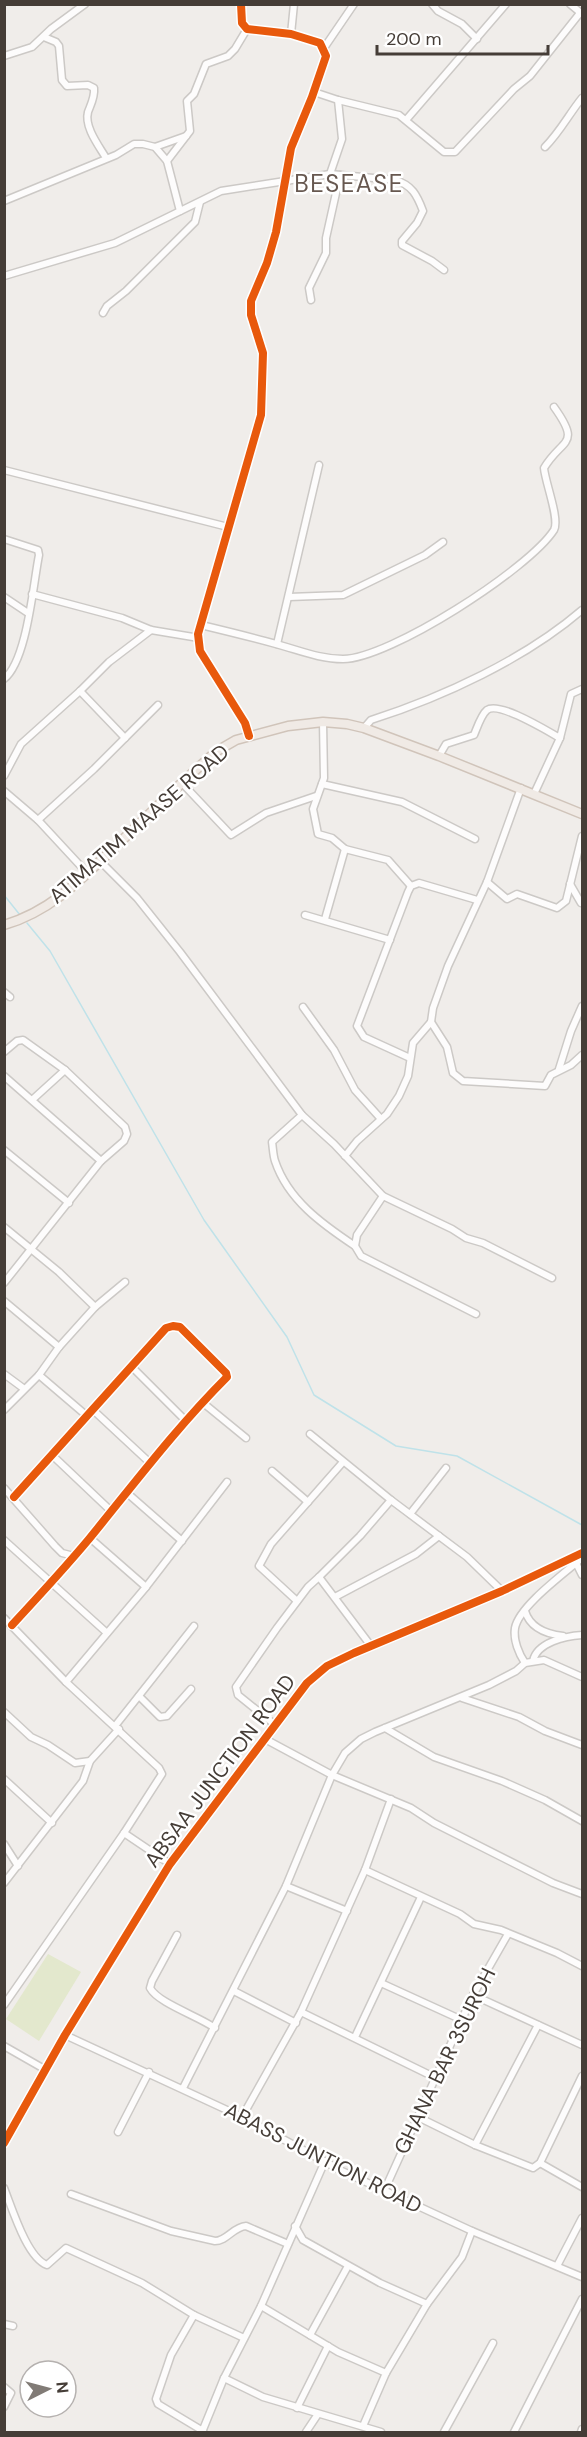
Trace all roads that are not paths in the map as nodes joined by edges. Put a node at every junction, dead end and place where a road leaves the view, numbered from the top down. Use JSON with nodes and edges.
{"nodes":[{"id":1,"x":85,"y":4,"type":"edge"},
{"id":2,"x":241,"y":4,"type":"edge"},
{"id":3,"x":294,"y":4,"type":"edge"},
{"id":4,"x":354,"y":4,"type":"edge"},
{"id":5,"x":432,"y":4,"type":"edge"},
{"id":6,"x":506,"y":4,"type":"edge"},
{"id":7,"x":570,"y":4,"type":"edge"},
{"id":8,"x":581,"y":13,"type":"edge"},
{"id":9,"x":247,"y":29,"type":"junction"},
{"id":10,"x":291,"y":34,"type":"junction"},
{"id":11,"x":44,"y":37,"type":"junction"},
{"id":12,"x":477,"y":39,"type":"junction"},
{"id":13,"x":324,"y":48,"type":"junction"},
{"id":14,"x":4,"y":56,"type":"edge"},
{"id":15,"x":314,"y":92,"type":"junction"},
{"id":16,"x":582,"y":98,"type":"edge"},
{"id":17,"x":338,"y":100,"type":"junction"},
{"id":18,"x":406,"y":120,"type":"junction"},
{"id":19,"x":186,"y":136,"type":"junction"},
{"id":20,"x":155,"y":147,"type":"junction"},
{"id":21,"x":545,"y":147,"type":"dead end"},
{"id":22,"x":106,"y":158,"type":"junction"},
{"id":23,"x":167,"y":161,"type":"junction"},
{"id":24,"x":330,"y":174,"type":"junction"},
{"id":25,"x":340,"y":175,"type":"junction"},
{"id":26,"x":286,"y":180,"type":"junction"},
{"id":27,"x":4,"y":201,"type":"edge"},
{"id":28,"x":200,"y":202,"type":"junction"},
{"id":29,"x":180,"y":211,"type":"junction"},
{"id":30,"x":444,"y":270,"type":"dead end"},
{"id":31,"x":4,"y":276,"type":"edge"},
{"id":32,"x":311,"y":300,"type":"dead end"},
{"id":33,"x":103,"y":313,"type":"dead end"},
{"id":34,"x":554,"y":407,"type":"dead end"},
{"id":35,"x":320,"y":465,"type":"dead end"},
{"id":36,"x":4,"y":470,"type":"edge"},
{"id":37,"x":228,"y":527,"type":"junction"},
{"id":38,"x":4,"y":539,"type":"edge"},
{"id":39,"x":443,"y":542,"type":"dead end"},
{"id":40,"x":32,"y":594,"type":"junction"},
{"id":41,"x":4,"y":597,"type":"edge"},
{"id":42,"x":289,"y":597,"type":"junction"},
{"id":43,"x":582,"y":610,"type":"edge"},
{"id":44,"x":28,"y":613,"type":"junction"},
{"id":45,"x":201,"y":625,"type":"junction"},
{"id":46,"x":151,"y":630,"type":"junction"},
{"id":47,"x":199,"y":639,"type":"junction"},
{"id":48,"x":277,"y":644,"type":"junction"},
{"id":49,"x":4,"y":679,"type":"edge"},
{"id":50,"x":582,"y":689,"type":"edge"},
{"id":51,"x":80,"y":691,"type":"junction"},
{"id":52,"x":158,"y":705,"type":"dead end"},
{"id":53,"x":323,"y":722,"type":"junction"},
{"id":54,"x":364,"y":728,"type":"junction"},
{"id":55,"x":249,"y":736,"type":"junction"},
{"id":56,"x":125,"y":738,"type":"junction"},
{"id":57,"x":560,"y":738,"type":"junction"},
{"id":58,"x":440,"y":756,"type":"junction"},
{"id":59,"x":4,"y":776,"type":"edge"},
{"id":60,"x":182,"y":783,"type":"junction"},
{"id":61,"x":322,"y":784,"type":"junction"},
{"id":62,"x":521,"y":788,"type":"junction"},
{"id":63,"x":4,"y":791,"type":"edge"},
{"id":64,"x":534,"y":794,"type":"junction"},
{"id":65,"x":316,"y":796,"type":"junction"},
{"id":66,"x":582,"y":814,"type":"edge"},
{"id":67,"x":38,"y":820,"type":"junction"},
{"id":68,"x":582,"y":836,"type":"edge"},
{"id":69,"x":476,"y":839,"type":"dead end"},
{"id":70,"x":345,"y":849,"type":"junction"},
{"id":71,"x":100,"y":862,"type":"junction"},
{"id":72,"x":88,"y":874,"type":"junction"},
{"id":73,"x":488,"y":882,"type":"junction"},
{"id":74,"x":570,"y":884,"type":"junction"},
{"id":75,"x":411,"y":886,"type":"junction"},
{"id":76,"x":477,"y":900,"type":"junction"},
{"id":77,"x":566,"y":901,"type":"junction"},
{"id":78,"x":582,"y":904,"type":"edge"},
{"id":79,"x":305,"y":915,"type":"dead end"},
{"id":80,"x":325,"y":919,"type":"junction"},
{"id":81,"x":4,"y":926,"type":"edge"},
{"id":82,"x":390,"y":939,"type":"junction"},
{"id":83,"x":582,"y":1006,"type":"edge"},
{"id":84,"x":303,"y":1007,"type":"dead end"},
{"id":85,"x":431,"y":1022,"type":"junction"},
{"id":86,"x":5,"y":1049,"type":"edge"},
{"id":87,"x":582,"y":1055,"type":"edge"},
{"id":88,"x":410,"y":1058,"type":"junction"},
{"id":89,"x":559,"y":1069,"type":"junction"},
{"id":90,"x":65,"y":1070,"type":"junction"},
{"id":91,"x":4,"y":1076,"type":"edge"},
{"id":92,"x":32,"y":1100,"type":"junction"},
{"id":93,"x":302,"y":1115,"type":"junction"},
{"id":94,"x":381,"y":1119,"type":"junction"},
{"id":95,"x":4,"y":1149,"type":"edge"},
{"id":96,"x":345,"y":1156,"type":"junction"},
{"id":97,"x":101,"y":1161,"type":"junction"},
{"id":98,"x":383,"y":1196,"type":"junction"},
{"id":99,"x":69,"y":1203,"type":"junction"},
{"id":100,"x":4,"y":1227,"type":"edge"},
{"id":101,"x":355,"y":1246,"type":"junction"},
{"id":102,"x":30,"y":1249,"type":"junction"},
{"id":103,"x":7,"y":1272,"type":"edge"},
{"id":104,"x":552,"y":1278,"type":"dead end"},
{"id":105,"x":125,"y":1282,"type":"dead end"},
{"id":106,"x":4,"y":1283,"type":"edge"},
{"id":107,"x":4,"y":1301,"type":"edge"},
{"id":108,"x":94,"y":1307,"type":"junction"},
{"id":109,"x":476,"y":1314,"type":"dead end"},
{"id":110,"x":59,"y":1347,"type":"junction"},
{"id":111,"x":131,"y":1366,"type":"junction"},
{"id":112,"x":4,"y":1374,"type":"edge"},
{"id":113,"x":39,"y":1375,"type":"junction"},
{"id":114,"x":23,"y":1388,"type":"junction"},
{"id":115,"x":202,"y":1402,"type":"junction"},
{"id":116,"x":92,"y":1409,"type":"junction"},
{"id":117,"x":4,"y":1410,"type":"edge"},
{"id":118,"x":87,"y":1416,"type":"junction"},
{"id":119,"x":186,"y":1421,"type":"junction"},
{"id":120,"x":310,"y":1434,"type":"dead end"},
{"id":121,"x":246,"y":1438,"type":"dead end"},
{"id":122,"x":52,"y":1455,"type":"junction"},
{"id":123,"x":150,"y":1462,"type":"junction"},
{"id":124,"x":343,"y":1462,"type":"junction"},
{"id":125,"x":446,"y":1468,"type":"dead end"},
{"id":126,"x":272,"y":1471,"type":"dead end"},
{"id":127,"x":227,"y":1482,"type":"dead end"},
{"id":128,"x":4,"y":1488,"type":"edge"},
{"id":129,"x":126,"y":1492,"type":"junction"},
{"id":130,"x":14,"y":1497,"type":"junction"},
{"id":131,"x":391,"y":1500,"type":"junction"},
{"id":132,"x":308,"y":1502,"type":"junction"},
{"id":133,"x":111,"y":1511,"type":"junction"},
{"id":134,"x":410,"y":1514,"type":"junction"},
{"id":135,"x":439,"y":1536,"type":"junction"},
{"id":136,"x":90,"y":1538,"type":"junction"},
{"id":137,"x":4,"y":1540,"type":"edge"},
{"id":138,"x":182,"y":1541,"type":"junction"},
{"id":139,"x":582,"y":1553,"type":"edge"},
{"id":140,"x":74,"y":1556,"type":"junction"},
{"id":141,"x":582,"y":1558,"type":"edge"},
{"id":142,"x":576,"y":1563,"type":"junction"},
{"id":143,"x":582,"y":1575,"type":"edge"},
{"id":144,"x":319,"y":1577,"type":"junction"},
{"id":145,"x":52,"y":1582,"type":"junction"},
{"id":146,"x":146,"y":1587,"type":"junction"},
{"id":147,"x":502,"y":1591,"type":"junction"},
{"id":148,"x":335,"y":1597,"type":"junction"},
{"id":149,"x":297,"y":1601,"type":"junction"},
{"id":150,"x":525,"y":1611,"type":"junction"},
{"id":151,"x":4,"y":1618,"type":"edge"},
{"id":152,"x":12,"y":1625,"type":"junction"},
{"id":153,"x":195,"y":1626,"type":"dead end"},
{"id":154,"x":108,"y":1633,"type":"junction"},
{"id":155,"x":582,"y":1635,"type":"edge"},
{"id":156,"x":563,"y":1636,"type":"junction"},
{"id":157,"x":371,"y":1646,"type":"junction"},
{"id":158,"x":533,"y":1661,"type":"junction"},
{"id":159,"x":525,"y":1664,"type":"junction"},
{"id":160,"x":582,"y":1677,"type":"edge"},
{"id":161,"x":66,"y":1682,"type":"junction"},
{"id":162,"x":191,"y":1689,"type":"dead end"},
{"id":163,"x":139,"y":1696,"type":"junction"},
{"id":164,"x":461,"y":1698,"type":"junction"},
{"id":165,"x":4,"y":1713,"type":"edge"},
{"id":166,"x":274,"y":1724,"type":"junction"},
{"id":167,"x":117,"y":1728,"type":"junction"},
{"id":168,"x":385,"y":1728,"type":"junction"},
{"id":169,"x":265,"y":1739,"type":"junction"},
{"id":170,"x":582,"y":1745,"type":"edge"},
{"id":171,"x":90,"y":1761,"type":"junction"},
{"id":172,"x":332,"y":1775,"type":"junction"},
{"id":173,"x":4,"y":1779,"type":"edge"},
{"id":174,"x":391,"y":1799,"type":"junction"},
{"id":175,"x":582,"y":1821,"type":"edge"},
{"id":176,"x":52,"y":1823,"type":"junction"},
{"id":177,"x":124,"y":1833,"type":"junction"},
{"id":178,"x":4,"y":1844,"type":"edge"},
{"id":179,"x":170,"y":1864,"type":"junction"},
{"id":180,"x":18,"y":1866,"type":"junction"},
{"id":181,"x":365,"y":1870,"type":"junction"},
{"id":182,"x":4,"y":1883,"type":"edge"},
{"id":183,"x":286,"y":1887,"type":"junction"},
{"id":184,"x":582,"y":1894,"type":"edge"},
{"id":185,"x":421,"y":1897,"type":"junction"},
{"id":186,"x":347,"y":1911,"type":"junction"},
{"id":187,"x":508,"y":1934,"type":"junction"},
{"id":188,"x":177,"y":1935,"type":"dead end"},
{"id":189,"x":582,"y":1966,"type":"edge"},
{"id":190,"x":381,"y":1983,"type":"junction"},
{"id":191,"x":234,"y":1991,"type":"junction"},
{"id":192,"x":474,"y":1995,"type":"junction"},
{"id":193,"x":4,"y":2005,"type":"edge"},
{"id":194,"x":301,"y":2013,"type":"junction"},
{"id":195,"x":462,"y":2020,"type":"junction"},
{"id":196,"x":296,"y":2023,"type":"junction"},
{"id":197,"x":538,"y":2025,"type":"junction"},
{"id":198,"x":214,"y":2028,"type":"junction"},
{"id":199,"x":65,"y":2035,"type":"junction"},
{"id":200,"x":355,"y":2037,"type":"junction"},
{"id":201,"x":582,"y":2045,"type":"edge"},
{"id":202,"x":4,"y":2046,"type":"edge"},
{"id":203,"x":46,"y":2070,"type":"junction"},
{"id":204,"x":148,"y":2072,"type":"junction"},
{"id":205,"x":582,"y":2076,"type":"edge"},
{"id":206,"x":435,"y":2078,"type":"junction"},
{"id":207,"x":183,"y":2088,"type":"junction"},
{"id":208,"x":242,"y":2117,"type":"junction"},
{"id":209,"x":418,"y":2117,"type":"junction"},
{"id":210,"x":118,"y":2132,"type":"dead end"},
{"id":211,"x":6,"y":2139,"type":"edge"},
{"id":212,"x":475,"y":2145,"type":"junction"},
{"id":213,"x":325,"y":2161,"type":"junction"},
{"id":214,"x":540,"y":2163,"type":"junction"},
{"id":215,"x":582,"y":2187,"type":"edge"},
{"id":216,"x":4,"y":2188,"type":"edge"},
{"id":217,"x":385,"y":2189,"type":"junction"},
{"id":218,"x":71,"y":2194,"type":"dead end"},
{"id":219,"x":582,"y":2218,"type":"edge"},
{"id":220,"x":295,"y":2226,"type":"junction"},
{"id":221,"x":472,"y":2231,"type":"junction"},
{"id":222,"x":288,"y":2244,"type":"junction"},
{"id":223,"x":348,"y":2266,"type":"junction"},
{"id":224,"x":557,"y":2266,"type":"junction"},
{"id":225,"x":582,"y":2277,"type":"edge"},
{"id":226,"x":582,"y":2299,"type":"edge"},
{"id":227,"x":427,"y":2304,"type":"junction"},
{"id":228,"x":261,"y":2306,"type":"junction"},
{"id":229,"x":195,"y":2315,"type":"junction"},
{"id":230,"x":4,"y":2324,"type":"edge"},
{"id":231,"x":13,"y":2326,"type":"dead end"},
{"id":232,"x":310,"y":2335,"type":"junction"},
{"id":233,"x":244,"y":2338,"type":"junction"},
{"id":234,"x":493,"y":2343,"type":"dead end"},
{"id":235,"x":328,"y":2346,"type":"junction"},
{"id":236,"x":387,"y":2373,"type":"junction"},
{"id":237,"x":224,"y":2378,"type":"junction"},
{"id":238,"x":4,"y":2387,"type":"edge"},
{"id":239,"x":4,"y":2407,"type":"edge"},
{"id":240,"x":297,"y":2408,"type":"junction"},
{"id":241,"x":318,"y":2414,"type":"junction"},
{"id":242,"x":363,"y":2426,"type":"junction"},
{"id":243,"x":202,"y":2432,"type":"edge"},
{"id":244,"x":377,"y":2432,"type":"edge"},
{"id":245,"x":306,"y":2433,"type":"edge"},
{"id":246,"x":444,"y":2433,"type":"edge"},
{"id":247,"x":514,"y":2433,"type":"edge"}],
"edges":[{"from":1,"to":11,"type":"street"},
{"from":2,"to":9,"type":"street"},
{"from":3,"to":10,"type":"street"},
{"from":4,"to":13,"type":"street"},
{"from":5,"to":12,"type":"street"},
{"from":6,"to":12,"type":"street"},
{"from":7,"to":8,"type":"street"},
{"from":8,"to":18,"type":"street"},
{"from":9,"to":10,"type":"street"},
{"from":9,"to":19,"type":"street"},
{"from":10,"to":13,"type":"street"},
{"from":11,"to":14,"type":"street"},
{"from":11,"to":22,"type":"street"},
{"from":12,"to":18,"type":"street"},
{"from":13,"to":15,"type":"street"},
{"from":15,"to":17,"type":"street"},
{"from":15,"to":26,"type":"street"},
{"from":16,"to":21,"type":"street"},
{"from":17,"to":18,"type":"street"},
{"from":17,"to":24,"type":"street"},
{"from":19,"to":20,"type":"street"},
{"from":19,"to":23,"type":"street"},
{"from":20,"to":22,"type":"street"},
{"from":20,"to":23,"type":"street"},
{"from":22,"to":27,"type":"street"},
{"from":23,"to":29,"type":"street"},
{"from":24,"to":25,"type":"street"},
{"from":24,"to":26,"type":"street"},
{"from":25,"to":30,"type":"street"},
{"from":25,"to":32,"type":"street"},
{"from":26,"to":28,"type":"street"},
{"from":26,"to":37,"type":"street"},
{"from":28,"to":29,"type":"street"},
{"from":28,"to":33,"type":"street"},
{"from":29,"to":31,"type":"street"},
{"from":34,"to":48,"type":"street"},
{"from":35,"to":42,"type":"street"},
{"from":36,"to":37,"type":"street"},
{"from":37,"to":45,"type":"street"},
{"from":38,"to":40,"type":"street"},
{"from":39,"to":42,"type":"street"},
{"from":40,"to":44,"type":"street"},
{"from":40,"to":46,"type":"street"},
{"from":41,"to":44,"type":"street"},
{"from":42,"to":48,"type":"street"},
{"from":43,"to":54,"type":"street"},
{"from":44,"to":49,"type":"street"},
{"from":45,"to":47,"type":"street"},
{"from":45,"to":48,"type":"street"},
{"from":46,"to":47,"type":"street"},
{"from":46,"to":51,"type":"street"},
{"from":47,"to":55,"type":"street"},
{"from":50,"to":57,"type":"street"},
{"from":51,"to":56,"type":"street"},
{"from":51,"to":59,"type":"street"},
{"from":52,"to":56,"type":"street"},
{"from":53,"to":54,"type":"main road","name":"ATIMATIM MAASE ROAD"},
{"from":53,"to":55,"type":"main road","name":"ATIMATIM MAASE ROAD"},
{"from":53,"to":61,"type":"street"},
{"from":54,"to":58,"type":"main road","name":"ATIMATIM MAASE ROAD"},
{"from":55,"to":60,"type":"main road","name":"ATIMATIM MAASE ROAD"},
{"from":56,"to":67,"type":"street"},
{"from":57,"to":58,"type":"street"},
{"from":57,"to":64,"type":"street"},
{"from":58,"to":62,"type":"main road","name":"ATIMATIM MAASE ROAD"},
{"from":60,"to":65,"type":"street"},
{"from":60,"to":71,"type":"main road","name":"ATIMATIM MAASE ROAD"},
{"from":61,"to":65,"type":"street"},
{"from":61,"to":69,"type":"street"},
{"from":62,"to":64,"type":"main road","name":"ATIMATIM MAASE ROAD"},
{"from":62,"to":73,"type":"street"},
{"from":63,"to":67,"type":"street"},
{"from":64,"to":66,"type":"main road","name":"ATIMATIM MAASE ROAD"},
{"from":65,"to":70,"type":"street"},
{"from":67,"to":72,"type":"street"},
{"from":68,"to":74,"type":"street"},
{"from":70,"to":75,"type":"street"},
{"from":70,"to":80,"type":"street"},
{"from":71,"to":72,"type":"main road","name":"ATIMATIM MAASE ROAD"},
{"from":71,"to":93,"type":"street"},
{"from":72,"to":81,"type":"main road","name":"ATIMATIM MAASE ROAD"},
{"from":73,"to":76,"type":"street"},
{"from":73,"to":77,"type":"street"},
{"from":74,"to":77,"type":"street"},
{"from":74,"to":78,"type":"street"},
{"from":75,"to":76,"type":"street"},
{"from":75,"to":82,"type":"street"},
{"from":76,"to":85,"type":"street"},
{"from":77,"to":78,"type":"street"},
{"from":79,"to":80,"type":"street"},
{"from":80,"to":82,"type":"street"},
{"from":82,"to":88,"type":"street"},
{"from":83,"to":89,"type":"street"},
{"from":84,"to":94,"type":"street"},
{"from":85,"to":88,"type":"street"},
{"from":85,"to":89,"type":"street"},
{"from":86,"to":90,"type":"street"},
{"from":87,"to":89,"type":"street"},
{"from":88,"to":94,"type":"street"},
{"from":90,"to":92,"type":"street"},
{"from":90,"to":97,"type":"street"},
{"from":91,"to":92,"type":"street"},
{"from":92,"to":97,"type":"street"},
{"from":93,"to":96,"type":"street"},
{"from":93,"to":101,"type":"street"},
{"from":94,"to":96,"type":"street"},
{"from":95,"to":99,"type":"street"},
{"from":96,"to":98,"type":"street"},
{"from":97,"to":99,"type":"street"},
{"from":98,"to":101,"type":"street"},
{"from":98,"to":104,"type":"street"},
{"from":99,"to":102,"type":"street"},
{"from":100,"to":102,"type":"street"},
{"from":101,"to":109,"type":"street"},
{"from":102,"to":103,"type":"street"},
{"from":102,"to":108,"type":"street"},
{"from":103,"to":106,"type":"street"},
{"from":105,"to":108,"type":"street"},
{"from":107,"to":110,"type":"street"},
{"from":108,"to":110,"type":"street"},
{"from":110,"to":113,"type":"street"},
{"from":111,"to":115,"type":"street"},
{"from":111,"to":116,"type":"street"},
{"from":111,"to":119,"type":"street"},
{"from":112,"to":114,"type":"street"},
{"from":113,"to":114,"type":"street"},
{"from":113,"to":118,"type":"street"},
{"from":114,"to":117,"type":"street"},
{"from":115,"to":119,"type":"street"},
{"from":115,"to":121,"type":"street"},
{"from":116,"to":118,"type":"street"},
{"from":116,"to":123,"type":"street"},
{"from":118,"to":122,"type":"street"},
{"from":119,"to":123,"type":"street"},
{"from":120,"to":124,"type":"street"},
{"from":122,"to":130,"type":"street"},
{"from":122,"to":133,"type":"street"},
{"from":123,"to":129,"type":"street"},
{"from":124,"to":131,"type":"street"},
{"from":124,"to":132,"type":"street"},
{"from":125,"to":134,"type":"street"},
{"from":126,"to":132,"type":"street"},
{"from":127,"to":138,"type":"street"},
{"from":128,"to":130,"type":"street"},
{"from":129,"to":133,"type":"street"},
{"from":129,"to":138,"type":"street"},
{"from":130,"to":140,"type":"street"},
{"from":131,"to":134,"type":"street"},
{"from":131,"to":144,"type":"street"},
{"from":132,"to":149,"type":"street"},
{"from":133,"to":136,"type":"street"},
{"from":134,"to":135,"type":"street"},
{"from":135,"to":147,"type":"street"},
{"from":135,"to":148,"type":"street"},
{"from":136,"to":140,"type":"street"},
{"from":136,"to":146,"type":"street"},
{"from":137,"to":145,"type":"street"},
{"from":138,"to":146,"type":"street"},
{"from":139,"to":147,"type":"street","name":"ABSAA JUNCTION ROAD"},
{"from":140,"to":145,"type":"street"},
{"from":141,"to":142,"type":"street"},
{"from":142,"to":143,"type":"street"},
{"from":142,"to":150,"type":"street"},
{"from":144,"to":148,"type":"street"},
{"from":144,"to":149,"type":"street"},
{"from":145,"to":152,"type":"street"},
{"from":145,"to":154,"type":"street"},
{"from":146,"to":154,"type":"street"},
{"from":147,"to":157,"type":"street","name":"ABSAA JUNCTION ROAD"},
{"from":148,"to":157,"type":"street"},
{"from":149,"to":166,"type":"street"},
{"from":150,"to":156,"type":"street"},
{"from":150,"to":159,"type":"street"},
{"from":151,"to":152,"type":"street"},
{"from":152,"to":161,"type":"street"},
{"from":153,"to":163,"type":"street"},
{"from":154,"to":161,"type":"street"},
{"from":155,"to":156,"type":"street"},
{"from":156,"to":158,"type":"street"},
{"from":157,"to":166,"type":"street","name":"ABSAA JUNCTION ROAD"},
{"from":158,"to":159,"type":"street"},
{"from":158,"to":160,"type":"street"},
{"from":159,"to":164,"type":"street"},
{"from":161,"to":167,"type":"street"},
{"from":162,"to":163,"type":"street"},
{"from":163,"to":167,"type":"street"},
{"from":164,"to":168,"type":"street"},
{"from":164,"to":170,"type":"street"},
{"from":165,"to":171,"type":"street"},
{"from":166,"to":169,"type":"street","name":"ABSAA JUNCTION ROAD"},
{"from":167,"to":171,"type":"street"},
{"from":167,"to":177,"type":"street"},
{"from":168,"to":172,"type":"street"},
{"from":168,"to":175,"type":"street"},
{"from":169,"to":172,"type":"street"},
{"from":169,"to":179,"type":"street","name":"ABSAA JUNCTION ROAD"},
{"from":171,"to":176,"type":"street"},
{"from":172,"to":174,"type":"street"},
{"from":172,"to":183,"type":"street"},
{"from":173,"to":176,"type":"street"},
{"from":174,"to":181,"type":"street"},
{"from":174,"to":184,"type":"street"},
{"from":176,"to":180,"type":"street"},
{"from":177,"to":179,"type":"street"},
{"from":177,"to":193,"type":"street"},
{"from":178,"to":180,"type":"street"},
{"from":179,"to":199,"type":"street","name":"ABSAA JUNCTION ROAD"},
{"from":180,"to":182,"type":"street"},
{"from":181,"to":185,"type":"street"},
{"from":181,"to":186,"type":"street"},
{"from":183,"to":186,"type":"street"},
{"from":183,"to":191,"type":"street"},
{"from":185,"to":187,"type":"street"},
{"from":185,"to":190,"type":"street"},
{"from":186,"to":194,"type":"street"},
{"from":187,"to":189,"type":"street"},
{"from":187,"to":192,"type":"street","name":"GHANA BAR 3SUROH"},
{"from":188,"to":198,"type":"street"},
{"from":190,"to":195,"type":"street"},
{"from":190,"to":200,"type":"street"},
{"from":191,"to":196,"type":"street"},
{"from":191,"to":198,"type":"street"},
{"from":192,"to":195,"type":"street","name":"GHANA BAR 3SUROH"},
{"from":192,"to":197,"type":"street"},
{"from":194,"to":196,"type":"street"},
{"from":194,"to":200,"type":"street"},
{"from":195,"to":206,"type":"street","name":"GHANA BAR 3SUROH"},
{"from":196,"to":208,"type":"street"},
{"from":197,"to":201,"type":"street"},
{"from":197,"to":212,"type":"street"},
{"from":198,"to":207,"type":"street"},
{"from":199,"to":203,"type":"street","name":"ABSAA JUNCTION ROAD"},
{"from":199,"to":204,"type":"street","name":"ABASS JUNTION ROAD"},
{"from":200,"to":206,"type":"street"},
{"from":202,"to":203,"type":"street"},
{"from":203,"to":211,"type":"street","name":"ABSAA JUNCTION ROAD"},
{"from":204,"to":207,"type":"street","name":"ABASS JUNTION ROAD"},
{"from":204,"to":210,"type":"street"},
{"from":205,"to":214,"type":"street"},
{"from":206,"to":209,"type":"street","name":"GHANA BAR 3SUROH"},
{"from":207,"to":208,"type":"street","name":"ABASS JUNTION ROAD"},
{"from":208,"to":213,"type":"street","name":"ABASS JUNTION ROAD"},
{"from":209,"to":212,"type":"street"},
{"from":209,"to":217,"type":"street","name":"GHANA BAR 3SUROH"},
{"from":212,"to":214,"type":"street"},
{"from":213,"to":217,"type":"street","name":"ABASS JUNTION ROAD"},
{"from":213,"to":220,"type":"street"},
{"from":214,"to":215,"type":"street"},
{"from":216,"to":229,"type":"street"},
{"from":217,"to":221,"type":"street","name":"ABASS JUNTION ROAD"},
{"from":218,"to":222,"type":"street"},
{"from":219,"to":224,"type":"street"},
{"from":220,"to":222,"type":"street"},
{"from":220,"to":223,"type":"street"},
{"from":221,"to":224,"type":"street","name":"ABASS JUNTION ROAD"},
{"from":221,"to":227,"type":"street"},
{"from":222,"to":228,"type":"street"},
{"from":223,"to":227,"type":"street"},
{"from":223,"to":232,"type":"street"},
{"from":224,"to":225,"type":"street","name":"ABASS JUNTION ROAD"},
{"from":226,"to":247,"type":"street"},
{"from":227,"to":236,"type":"street"},
{"from":228,"to":232,"type":"street"},
{"from":228,"to":233,"type":"street"},
{"from":229,"to":233,"type":"street"},
{"from":229,"to":243,"type":"street"},
{"from":230,"to":231,"type":"street"},
{"from":232,"to":235,"type":"street"},
{"from":233,"to":237,"type":"street"},
{"from":234,"to":246,"type":"street"},
{"from":235,"to":236,"type":"street"},
{"from":235,"to":240,"type":"street"},
{"from":236,"to":242,"type":"street"},
{"from":237,"to":240,"type":"street"},
{"from":237,"to":243,"type":"street"},
{"from":238,"to":239,"type":"street"},
{"from":240,"to":241,"type":"street"},
{"from":241,"to":242,"type":"street"},
{"from":241,"to":245,"type":"street"},
{"from":242,"to":244,"type":"street"}]}
